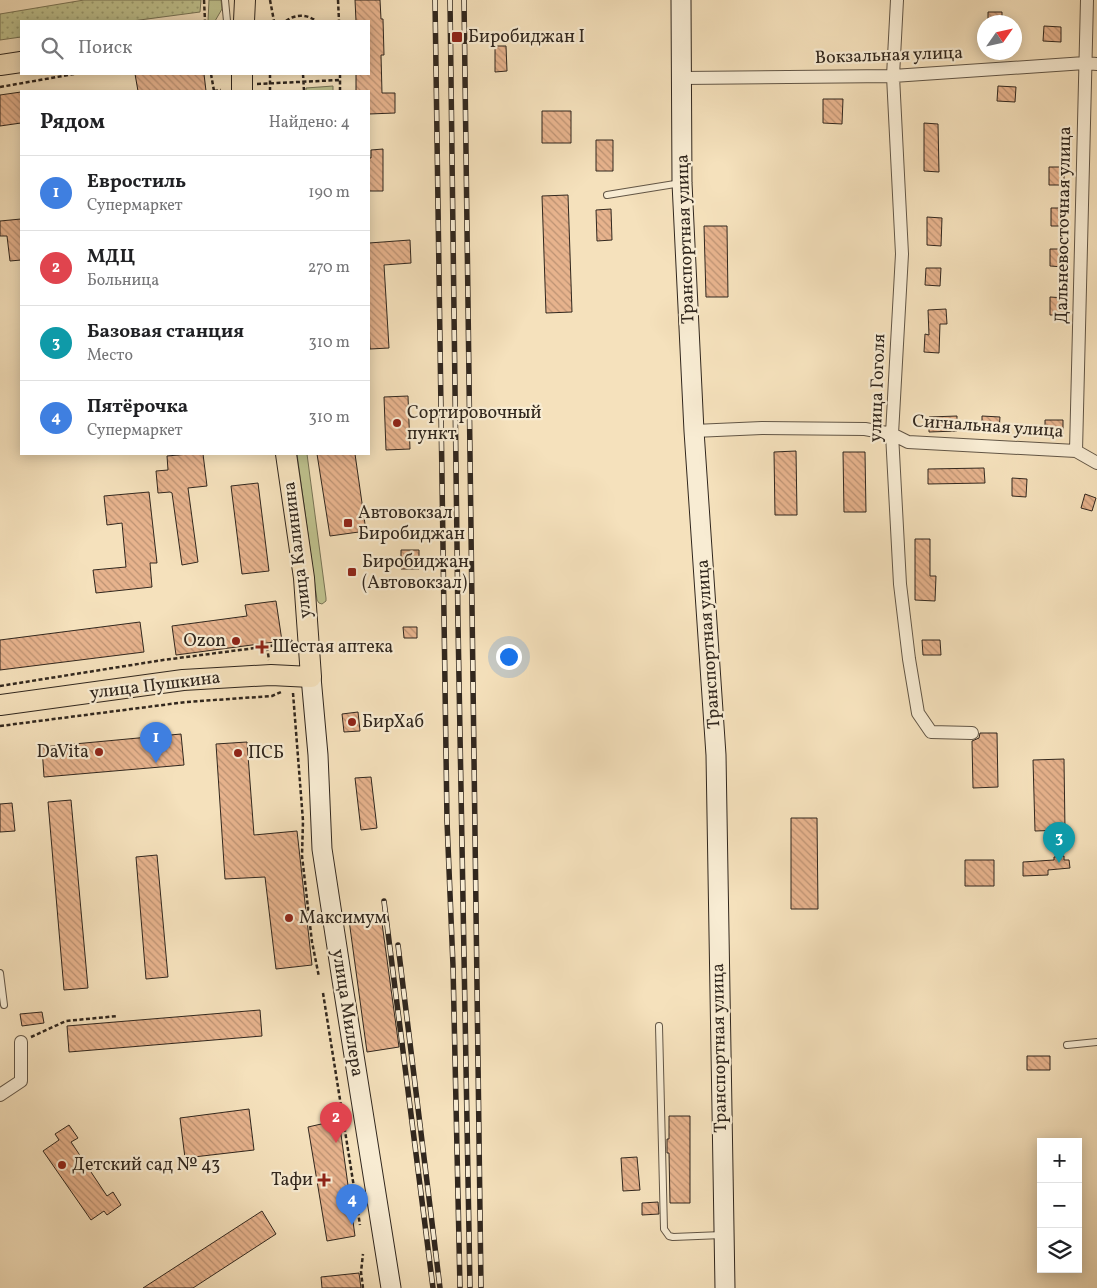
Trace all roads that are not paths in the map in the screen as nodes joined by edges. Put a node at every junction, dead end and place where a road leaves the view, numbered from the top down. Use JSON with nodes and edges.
{"nodes":[{"id":1,"x":225,"y":0,"type":"edge"},
{"id":2,"x":245,"y":0,"type":"edge"},
{"id":3,"x":681,"y":0,"type":"edge"},
{"id":4,"x":897,"y":0,"type":"edge"},
{"id":5,"x":1086,"y":0,"type":"edge"},
{"id":6,"x":227,"y":20,"type":"edge"},
{"id":7,"x":244,"y":20,"type":"edge"},
{"id":8,"x":20,"y":62,"type":"edge"},
{"id":9,"x":1091,"y":64,"type":"edge"},
{"id":10,"x":0,"y":65,"type":"edge"},
{"id":11,"x":893,"y":76,"type":"junction"},
{"id":12,"x":682,"y":78,"type":"junction"},
{"id":13,"x":682,"y":183,"type":"junction"},
{"id":14,"x":607,"y":195,"type":"dead end"},
{"id":15,"x":694,"y":431,"type":"junction"},
{"id":16,"x":892,"y":434,"type":"junction"},
{"id":17,"x":1076,"y":451,"type":"junction"},
{"id":18,"x":286,"y":455,"type":"edge"},
{"id":19,"x":1097,"y":463,"type":"edge"},
{"id":20,"x":311,"y":677,"type":"junction"},
{"id":21,"x":0,"y":705,"type":"edge"},
{"id":22,"x":972,"y":733,"type":"dead end"},
{"id":23,"x":0,"y":973,"type":"edge"},
{"id":24,"x":4,"y":1005,"type":"dead end"},
{"id":25,"x":659,"y":1026,"type":"dead end"},
{"id":26,"x":21,"y":1042,"type":"road end"},
{"id":27,"x":1097,"y":1042,"type":"edge"},
{"id":28,"x":1068,"y":1045,"type":"dead end"},
{"id":29,"x":0,"y":1095,"type":"edge"},
{"id":30,"x":723,"y":1235,"type":"junction"},
{"id":31,"x":391,"y":1288,"type":"edge"},
{"id":32,"x":724,"y":1288,"type":"edge"}],
"edges":[{"from":1,"to":6,"type":"lane"},
{"from":2,"to":7,"type":"main road"},
{"from":3,"to":12,"type":"main road","name":"Транспортная улица"},
{"from":4,"to":11,"type":"street","name":"улица Гоголя"},
{"from":5,"to":9,"type":"street","name":"Дальневосточная улица"},
{"from":8,"to":10,"type":"main road"},
{"from":9,"to":11,"type":"street","name":"Вокзальная улица"},
{"from":9,"to":17,"type":"street","name":"Дальневосточная улица"},
{"from":11,"to":12,"type":"street","name":"Вокзальная улица"},
{"from":11,"to":16,"type":"street","name":"улица Гоголя"},
{"from":12,"to":13,"type":"main road","name":"Транспортная улица"},
{"from":13,"to":14,"type":"lane"},
{"from":13,"to":15,"type":"main road","name":"Транспортная улица"},
{"from":15,"to":16,"type":"street","name":"Сигнальная улица"},
{"from":15,"to":30,"type":"main road","name":"Транспортная улица"},
{"from":16,"to":17,"type":"street","name":"Сигнальная улица"},
{"from":16,"to":22,"type":"street","name":"улица Гоголя"},
{"from":17,"to":19,"type":"street","name":"Сигнальная улица"},
{"from":18,"to":20,"type":"main road","name":"улица Калинина"},
{"from":20,"to":21,"type":"main road","name":"улица Пушкина"},
{"from":20,"to":31,"type":"main road","name":"улица Миллера"},
{"from":23,"to":24,"type":"lane"},
{"from":25,"to":30,"type":"lane"},
{"from":26,"to":29,"type":"street"},
{"from":27,"to":28,"type":"lane"},
{"from":30,"to":32,"type":"main road","name":"Транспортная улица"}]}
